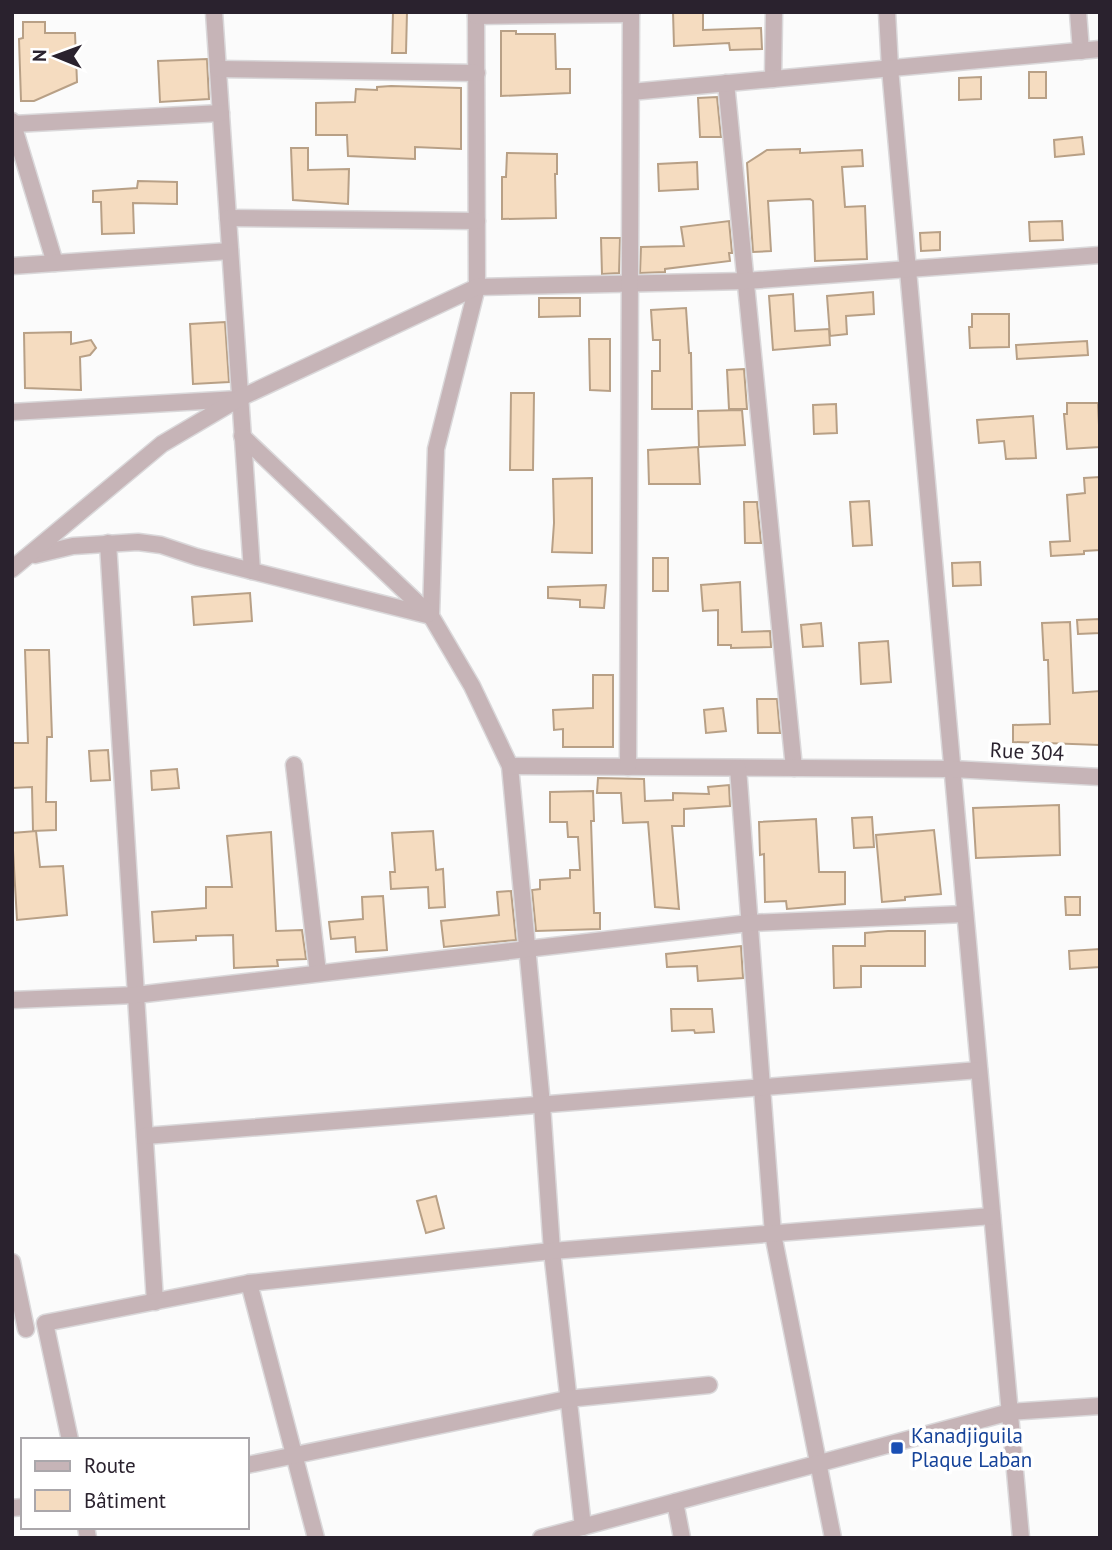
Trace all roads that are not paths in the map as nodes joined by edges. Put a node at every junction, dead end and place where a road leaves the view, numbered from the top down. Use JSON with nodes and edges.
{"nodes":[{"id":1,"x":214,"y":12,"type":"edge"},
{"id":2,"x":774,"y":12,"type":"edge"},
{"id":3,"x":887,"y":12,"type":"edge"},
{"id":4,"x":1078,"y":12,"type":"edge"},
{"id":5,"x":631,"y":13,"type":"edge"},
{"id":6,"x":476,"y":14,"type":"edge"},
{"id":7,"x":1100,"y":49,"type":"edge"},
{"id":8,"x":1081,"y":51,"type":"junction"},
{"id":9,"x":890,"y":68,"type":"junction"},
{"id":10,"x":218,"y":69,"type":"junction"},
{"id":11,"x":477,"y":73,"type":"junction"},
{"id":12,"x":773,"y":79,"type":"junction"},
{"id":13,"x":726,"y":83,"type":"junction"},
{"id":14,"x":631,"y":92,"type":"junction"},
{"id":15,"x":221,"y":113,"type":"junction"},
{"id":16,"x":13,"y":123,"type":"edge"},
{"id":17,"x":228,"y":218,"type":"junction"},
{"id":18,"x":477,"y":221,"type":"junction"},
{"id":19,"x":230,"y":251,"type":"junction"},
{"id":20,"x":1100,"y":255,"type":"edge"},
{"id":21,"x":55,"y":263,"type":"junction"},
{"id":22,"x":12,"y":266,"type":"edge"},
{"id":23,"x":908,"y":269,"type":"junction"},
{"id":24,"x":745,"y":281,"type":"junction"},
{"id":25,"x":629,"y":284,"type":"junction"},
{"id":26,"x":477,"y":287,"type":"junction"},
{"id":27,"x":240,"y":398,"type":"junction"},
{"id":28,"x":12,"y":412,"type":"edge"},
{"id":29,"x":242,"y":436,"type":"junction"},
{"id":30,"x":108,"y":543,"type":"junction"},
{"id":31,"x":29,"y":557,"type":"junction"},
{"id":32,"x":12,"y":569,"type":"edge"},
{"id":33,"x":252,"y":571,"type":"junction"},
{"id":34,"x":431,"y":615,"type":"junction"},
{"id":35,"x":294,"y":765,"type":"dead end"},
{"id":36,"x":510,"y":766,"type":"junction"},
{"id":37,"x":628,"y":767,"type":"junction"},
{"id":38,"x":737,"y":768,"type":"junction"},
{"id":39,"x":794,"y":768,"type":"junction"},
{"id":40,"x":952,"y":769,"type":"junction"},
{"id":41,"x":1100,"y":777,"type":"edge"},
{"id":42,"x":965,"y":914,"type":"junction"},
{"id":43,"x":749,"y":923,"type":"junction"},
{"id":44,"x":527,"y":949,"type":"junction"},
{"id":45,"x":318,"y":974,"type":"junction"},
{"id":46,"x":136,"y":995,"type":"junction"},
{"id":47,"x":12,"y":1000,"type":"edge"},
{"id":48,"x":979,"y":1070,"type":"junction"},
{"id":49,"x":762,"y":1087,"type":"junction"},
{"id":50,"x":542,"y":1105,"type":"junction"},
{"id":51,"x":145,"y":1136,"type":"junction"},
{"id":52,"x":992,"y":1216,"type":"junction"},
{"id":53,"x":773,"y":1234,"type":"junction"},
{"id":54,"x":552,"y":1251,"type":"junction"},
{"id":55,"x":12,"y":1262,"type":"edge"},
{"id":56,"x":249,"y":1283,"type":"junction"},
{"id":57,"x":155,"y":1302,"type":"junction"},
{"id":58,"x":45,"y":1323,"type":"junction"},
{"id":59,"x":19,"y":1331,"type":"edge"},
{"id":60,"x":709,"y":1385,"type":"dead end"},
{"id":61,"x":568,"y":1399,"type":"junction"},
{"id":62,"x":1100,"y":1406,"type":"edge"},
{"id":63,"x":1010,"y":1412,"type":"junction"},
{"id":64,"x":70,"y":1438,"type":"edge"},
{"id":65,"x":295,"y":1455,"type":"junction"},
{"id":66,"x":818,"y":1463,"type":"junction"},
{"id":67,"x":248,"y":1465,"type":"edge"},
{"id":68,"x":675,"y":1502,"type":"junction"},
{"id":69,"x":583,"y":1527,"type":"junction"},
{"id":70,"x":547,"y":1537,"type":"edge"},
{"id":71,"x":316,"y":1538,"type":"edge"},
{"id":72,"x":682,"y":1538,"type":"edge"},
{"id":73,"x":833,"y":1538,"type":"edge"},
{"id":74,"x":1021,"y":1538,"type":"edge"}],
"edges":[{"from":1,"to":10,"type":"street"},
{"from":2,"to":12,"type":"street"},
{"from":3,"to":9,"type":"street"},
{"from":4,"to":8,"type":"street"},
{"from":5,"to":6,"type":"street"},
{"from":5,"to":14,"type":"street"},
{"from":6,"to":11,"type":"street"},
{"from":7,"to":8,"type":"street"},
{"from":8,"to":9,"type":"street"},
{"from":9,"to":12,"type":"street"},
{"from":9,"to":23,"type":"street"},
{"from":10,"to":11,"type":"street"},
{"from":10,"to":15,"type":"street"},
{"from":11,"to":18,"type":"street"},
{"from":12,"to":13,"type":"street"},
{"from":13,"to":14,"type":"street"},
{"from":13,"to":24,"type":"street"},
{"from":14,"to":25,"type":"street"},
{"from":15,"to":16,"type":"street"},
{"from":15,"to":17,"type":"street"},
{"from":16,"to":21,"type":"street"},
{"from":17,"to":18,"type":"street"},
{"from":17,"to":19,"type":"street"},
{"from":18,"to":26,"type":"street"},
{"from":19,"to":21,"type":"street"},
{"from":19,"to":27,"type":"street"},
{"from":20,"to":23,"type":"street"},
{"from":21,"to":22,"type":"street"},
{"from":23,"to":24,"type":"street"},
{"from":23,"to":40,"type":"street"},
{"from":24,"to":25,"type":"street"},
{"from":24,"to":39,"type":"street"},
{"from":25,"to":26,"type":"street"},
{"from":25,"to":37,"type":"street"},
{"from":26,"to":27,"type":"street"},
{"from":26,"to":34,"type":"street"},
{"from":27,"to":28,"type":"street"},
{"from":27,"to":29,"type":"street"},
{"from":27,"to":31,"type":"street"},
{"from":29,"to":33,"type":"street"},
{"from":29,"to":34,"type":"street"},
{"from":30,"to":31,"type":"street"},
{"from":30,"to":33,"type":"street"},
{"from":30,"to":46,"type":"street"},
{"from":31,"to":32,"type":"street"},
{"from":33,"to":34,"type":"street"},
{"from":34,"to":36,"type":"street"},
{"from":35,"to":45,"type":"street"},
{"from":36,"to":37,"type":"street","name":"Rue 304"},
{"from":36,"to":44,"type":"street"},
{"from":37,"to":38,"type":"street","name":"Rue 304"},
{"from":38,"to":39,"type":"street","name":"Rue 304"},
{"from":38,"to":43,"type":"street"},
{"from":39,"to":40,"type":"street","name":"Rue 304"},
{"from":40,"to":41,"type":"street","name":"Rue 304"},
{"from":40,"to":42,"type":"street"},
{"from":42,"to":43,"type":"street"},
{"from":42,"to":48,"type":"street"},
{"from":43,"to":44,"type":"street"},
{"from":43,"to":49,"type":"street"},
{"from":44,"to":45,"type":"street"},
{"from":44,"to":50,"type":"street"},
{"from":45,"to":46,"type":"street"},
{"from":46,"to":47,"type":"street"},
{"from":46,"to":51,"type":"street"},
{"from":48,"to":49,"type":"street"},
{"from":48,"to":52,"type":"street"},
{"from":49,"to":50,"type":"street"},
{"from":49,"to":53,"type":"street"},
{"from":50,"to":51,"type":"street"},
{"from":50,"to":54,"type":"street"},
{"from":51,"to":57,"type":"street"},
{"from":52,"to":53,"type":"street"},
{"from":52,"to":63,"type":"street"},
{"from":53,"to":54,"type":"street"},
{"from":53,"to":66,"type":"street"},
{"from":54,"to":56,"type":"street"},
{"from":54,"to":61,"type":"street"},
{"from":55,"to":59,"type":"street"},
{"from":56,"to":57,"type":"street"},
{"from":56,"to":65,"type":"street"},
{"from":57,"to":58,"type":"street"},
{"from":58,"to":59,"type":"street"},
{"from":58,"to":64,"type":"street"},
{"from":60,"to":61,"type":"street"},
{"from":61,"to":65,"type":"street"},
{"from":61,"to":69,"type":"street"},
{"from":62,"to":63,"type":"street"},
{"from":63,"to":66,"type":"street"},
{"from":63,"to":74,"type":"street"},
{"from":65,"to":67,"type":"street"},
{"from":65,"to":71,"type":"street"},
{"from":66,"to":68,"type":"street"},
{"from":66,"to":73,"type":"street"},
{"from":68,"to":69,"type":"street"},
{"from":68,"to":72,"type":"street"},
{"from":69,"to":70,"type":"street"}]}
